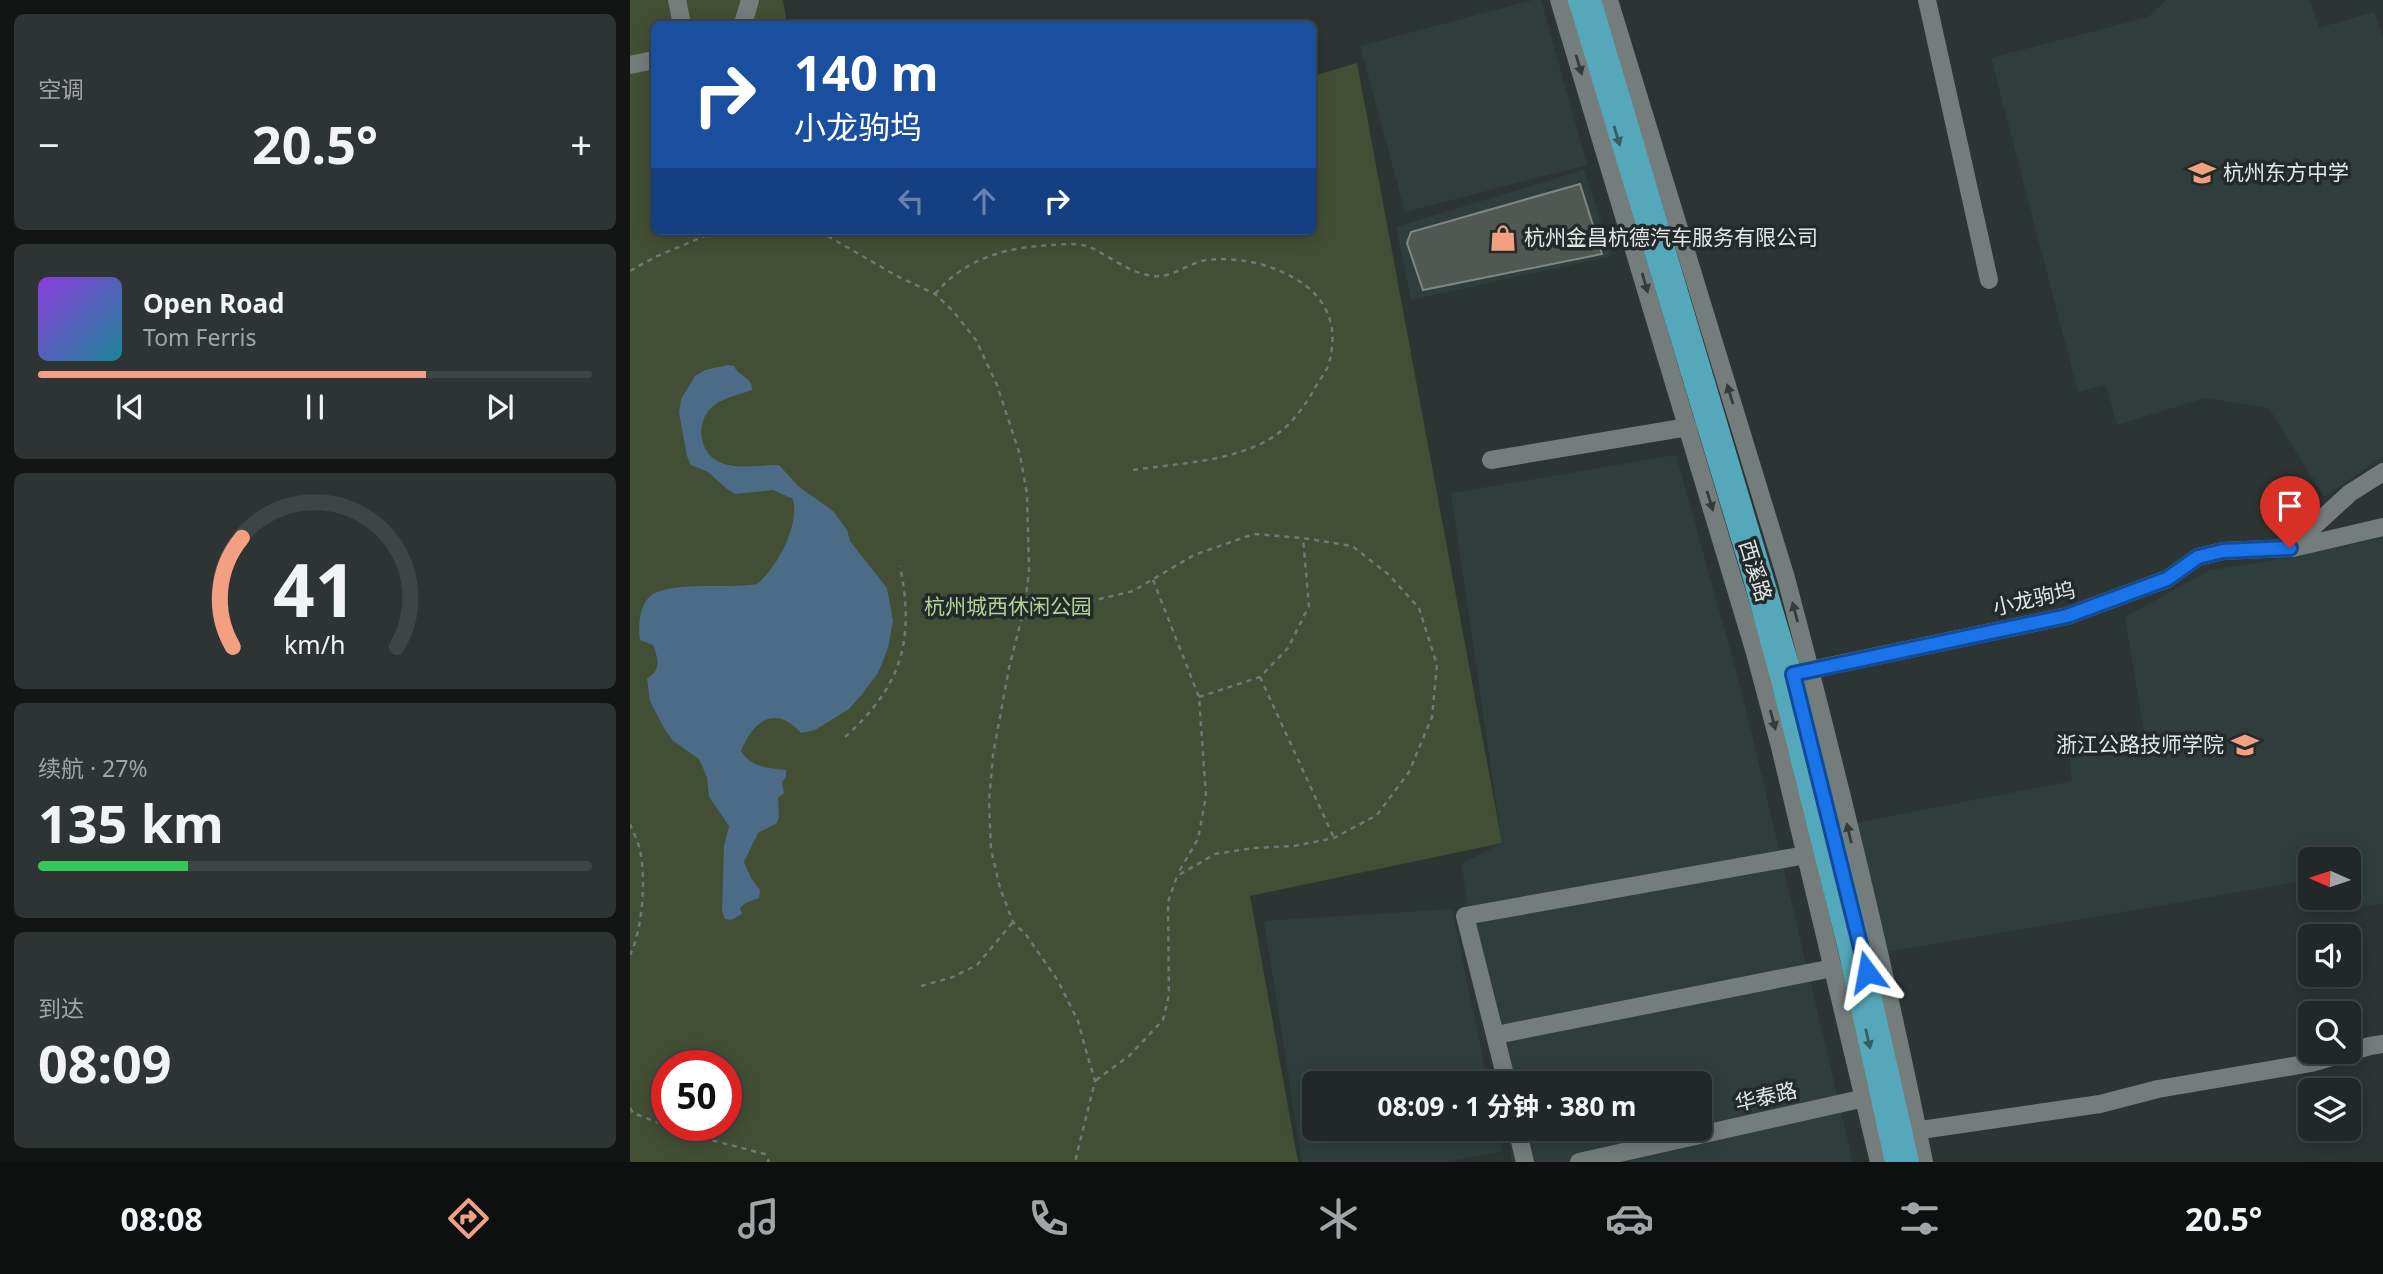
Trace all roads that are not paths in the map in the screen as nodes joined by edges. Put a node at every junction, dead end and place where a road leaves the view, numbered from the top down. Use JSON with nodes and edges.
{"nodes":[{"id":1,"x":677,"y":0,"type":"edge"},
{"id":2,"x":750,"y":0,"type":"edge"},
{"id":3,"x":1559,"y":0,"type":"edge"},
{"id":4,"x":1577,"y":0,"type":"edge"},
{"id":5,"x":1592,"y":0,"type":"edge"},
{"id":6,"x":1609,"y":0,"type":"edge"},
{"id":7,"x":1927,"y":0,"type":"edge"},
{"id":8,"x":681,"y":21,"type":"edge"},
{"id":9,"x":744,"y":21,"type":"edge"},
{"id":10,"x":651,"y":61,"type":"edge"},
{"id":11,"x":630,"y":65,"type":"edge"},
{"id":12,"x":1989,"y":280,"type":"dead end"},
{"id":13,"x":1688,"y":428,"type":"junction"},
{"id":14,"x":1491,"y":460,"type":"dead end"},
{"id":15,"x":2383,"y":472,"type":"edge"},
{"id":16,"x":2383,"y":527,"type":"edge"},
{"id":17,"x":2290,"y":548,"type":"junction"},
{"id":18,"x":1794,"y":673,"type":"junction"},
{"id":19,"x":1806,"y":855,"type":"junction"},
{"id":20,"x":1833,"y":968,"type":"junction"},
{"id":21,"x":1496,"y":1035,"type":"junction"},
{"id":22,"x":2383,"y":1044,"type":"edge"},
{"id":23,"x":1504,"y":1071,"type":"edge"},
{"id":24,"x":1872,"y":1097,"type":"junction"},
{"id":25,"x":1910,"y":1132,"type":"junction"},
{"id":26,"x":1520,"y":1141,"type":"edge"},
{"id":27,"x":1525,"y":1162,"type":"edge"},
{"id":28,"x":1579,"y":1162,"type":"edge"},
{"id":29,"x":1879,"y":1162,"type":"edge"},
{"id":30,"x":1894,"y":1162,"type":"edge"},
{"id":31,"x":1910,"y":1162,"type":"edge"},
{"id":32,"x":1924,"y":1162,"type":"edge"}],
"edges":[{"from":1,"to":8,"type":"street"},
{"from":2,"to":9,"type":"street"},
{"from":3,"to":13,"type":"street","name":"西溪路","one_way":true},
{"from":4,"to":18,"type":"main road","name":"西溪路","one_way":true},
{"from":5,"to":18,"type":"main road","name":"西溪路"},
{"from":18,"to":6,"type":"street","name":"西溪路","one_way":true},
{"from":7,"to":12,"type":"street"},
{"from":10,"to":11,"type":"street"},
{"from":13,"to":14,"type":"street"},
{"from":13,"to":19,"type":"street","name":"西溪路","one_way":true},
{"from":15,"to":17,"type":"street"},
{"from":16,"to":17,"type":"street","name":"小龙驹坞"},
{"from":17,"to":18,"type":"street","name":"小龙驹坞"},
{"from":18,"to":24,"type":"main road","name":"西溪路","one_way":true},
{"from":25,"to":18,"type":"main road","name":"西溪路","one_way":true},
{"from":19,"to":20,"type":"street","name":"西溪路"},
{"from":19,"to":21,"type":"street"},
{"from":20,"to":21,"type":"street"},
{"from":20,"to":24,"type":"street","name":"西溪路"},
{"from":21,"to":23,"type":"street"},
{"from":22,"to":25,"type":"street"},
{"from":24,"to":28,"type":"street","name":"华泰路"},
{"from":24,"to":29,"type":"street","name":"西溪路"},
{"from":24,"to":30,"type":"main road","name":"西溪路"},
{"from":25,"to":31,"type":"main road","name":"西溪路"},
{"from":25,"to":32,"type":"street","name":"西溪路"},
{"from":26,"to":27,"type":"street"}]}
